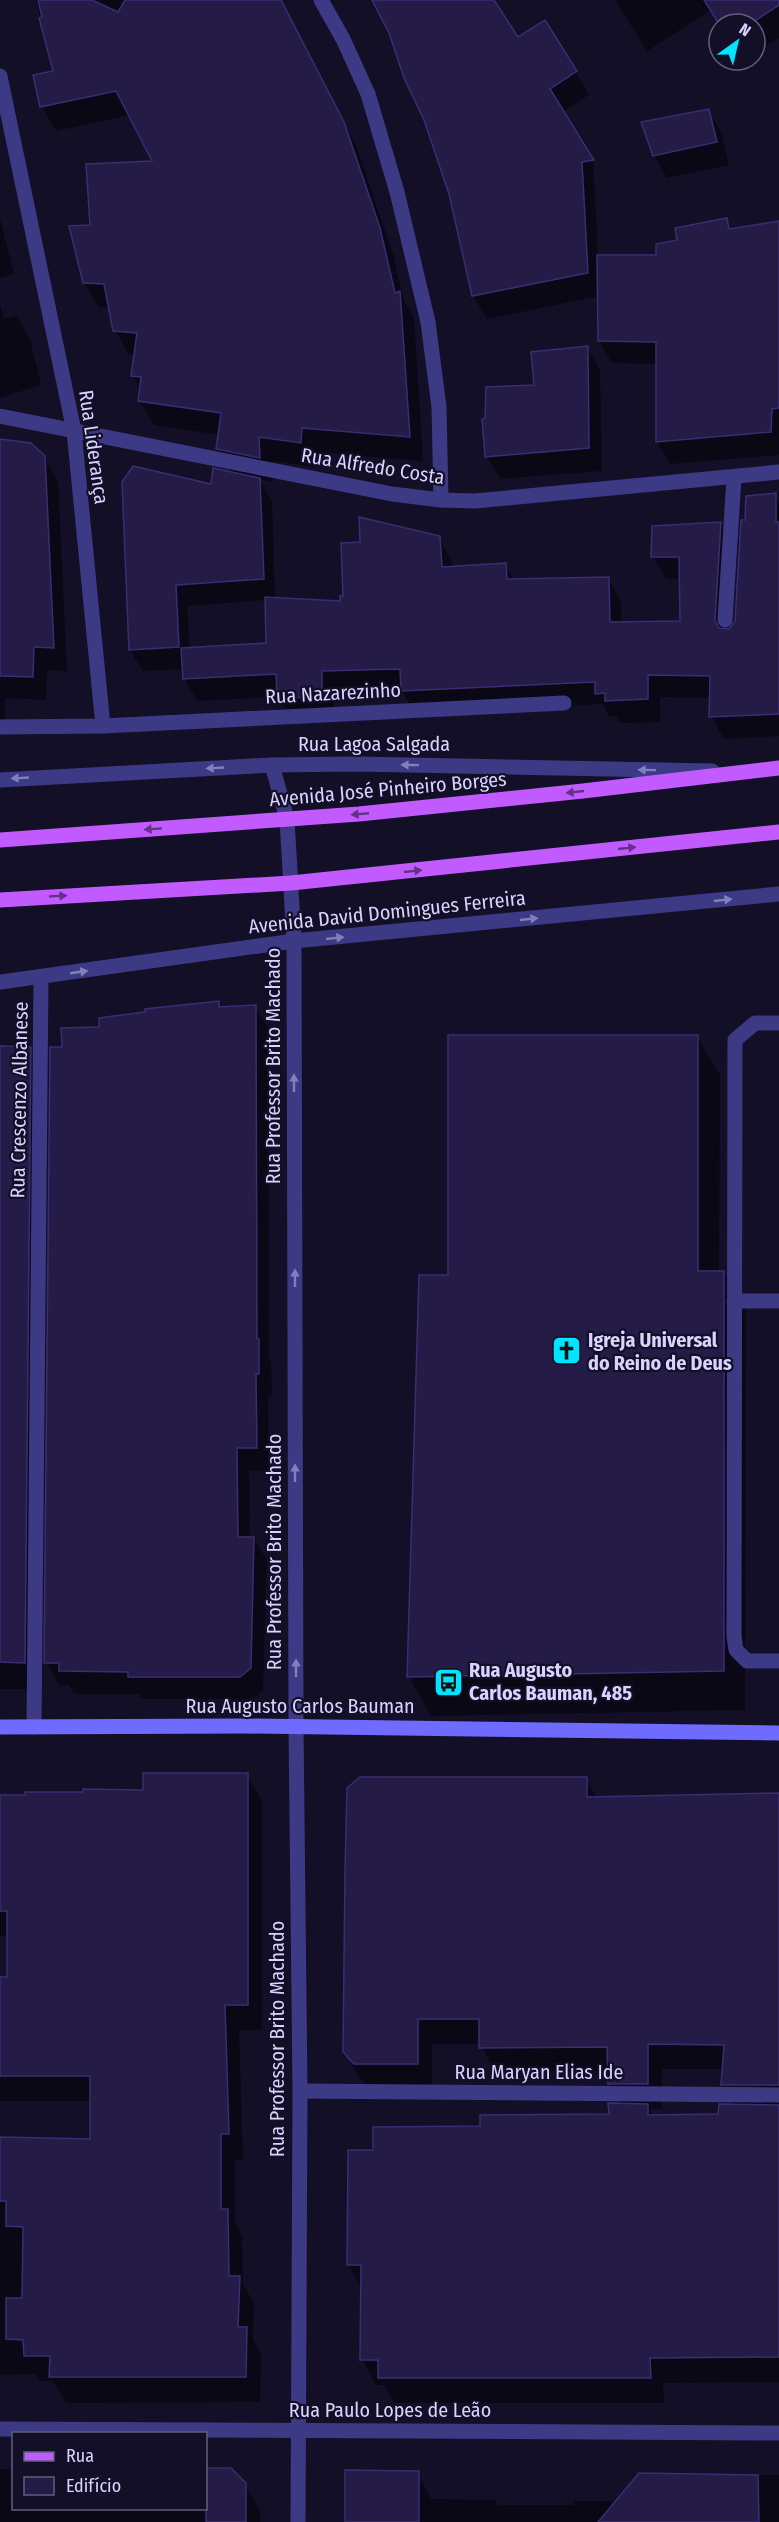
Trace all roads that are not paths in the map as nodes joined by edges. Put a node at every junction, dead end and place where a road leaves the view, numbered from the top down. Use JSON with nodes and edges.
{"nodes":[{"id":1,"x":321,"y":0,"type":"edge"},
{"id":2,"x":0,"y":76,"type":"edge"},
{"id":3,"x":0,"y":416,"type":"edge"},
{"id":4,"x":74,"y":431,"type":"junction"},
{"id":5,"x":779,"y":472,"type":"edge"},
{"id":6,"x":734,"y":478,"type":"junction"},
{"id":7,"x":441,"y":500,"type":"junction"},
{"id":8,"x":725,"y":620,"type":"dead end"},
{"id":9,"x":564,"y":703,"type":"dead end"},
{"id":10,"x":103,"y":726,"type":"junction"},
{"id":11,"x":0,"y":727,"type":"edge"},
{"id":12,"x":272,"y":765,"type":"junction"},
{"id":13,"x":779,"y":768,"type":"edge"},
{"id":14,"x":748,"y":772,"type":"junction"},
{"id":15,"x":0,"y":780,"type":"edge"},
{"id":16,"x":287,"y":819,"type":"junction"},
{"id":17,"x":779,"y":832,"type":"edge"},
{"id":18,"x":0,"y":840,"type":"edge"},
{"id":19,"x":291,"y":883,"type":"junction"},
{"id":20,"x":779,"y":894,"type":"edge"},
{"id":21,"x":0,"y":900,"type":"edge"},
{"id":22,"x":294,"y":942,"type":"junction"},
{"id":23,"x":41,"y":977,"type":"junction"},
{"id":24,"x":0,"y":982,"type":"edge"},
{"id":25,"x":779,"y":1023,"type":"edge"},
{"id":26,"x":779,"y":1300,"type":"edge"},
{"id":27,"x":735,"y":1301,"type":"junction"},
{"id":28,"x":779,"y":1661,"type":"edge"},
{"id":29,"x":296,"y":1726,"type":"junction"},
{"id":30,"x":0,"y":1727,"type":"edge"},
{"id":31,"x":34,"y":1727,"type":"junction"},
{"id":32,"x":779,"y":1733,"type":"edge"},
{"id":33,"x":300,"y":2091,"type":"junction"},
{"id":34,"x":779,"y":2095,"type":"edge"},
{"id":35,"x":0,"y":2429,"type":"edge"},
{"id":36,"x":298,"y":2431,"type":"junction"},
{"id":37,"x":779,"y":2433,"type":"edge"},
{"id":38,"x":298,"y":2522,"type":"edge"}],
"edges":[{"from":1,"to":7,"type":"street"},
{"from":2,"to":4,"type":"street","name":"Rua Liderança"},
{"from":3,"to":4,"type":"street","name":"Rua Alfredo Costa"},
{"from":4,"to":7,"type":"street","name":"Rua Alfredo Costa"},
{"from":4,"to":10,"type":"street","name":"Rua Liderança"},
{"from":5,"to":6,"type":"street","name":"Rua Alfredo Costa"},
{"from":6,"to":7,"type":"street","name":"Rua Alfredo Costa"},
{"from":6,"to":8,"type":"street"},
{"from":9,"to":10,"type":"street","name":"Rua Nazarezinho"},
{"from":10,"to":11,"type":"street"},
{"from":14,"to":12,"type":"street","name":"Rua Lagoa Salgada","one_way":true},
{"from":12,"to":15,"type":"street","name":"Rua Lagoa Salgada","one_way":true},
{"from":12,"to":16,"type":"street","name":"Rua Professor Brito Machado"},
{"from":13,"to":14,"type":"main road","name":"Avenida José Pinheiro Borges"},
{"from":14,"to":16,"type":"main road","name":"Avenida José Pinheiro Borges","one_way":true},
{"from":16,"to":18,"type":"main road","name":"Avenida José Pinheiro Borges","one_way":true},
{"from":16,"to":19,"type":"street","name":"Rua Professor Brito Machado"},
{"from":19,"to":17,"type":"main road","one_way":true},
{"from":21,"to":19,"type":"main road","one_way":true},
{"from":19,"to":22,"type":"street","name":"Rua Professor Brito Machado"},
{"from":22,"to":20,"type":"street","name":"Avenida David Domingues Ferreira","one_way":true},
{"from":23,"to":22,"type":"street","name":"Avenida David Domingues Ferreira","one_way":true},
{"from":29,"to":22,"type":"street","name":"Rua Professor Brito Machado","one_way":true},
{"from":23,"to":24,"type":"street","name":"Avenida David Domingues Ferreira"},
{"from":23,"to":31,"type":"street","name":"Rua Crescenzo Albanese"},
{"from":25,"to":27,"type":"street"},
{"from":26,"to":27,"type":"street"},
{"from":27,"to":28,"type":"street"},
{"from":29,"to":31,"type":"main road","name":"Rua Augusto Carlos Bauman"},
{"from":29,"to":32,"type":"main road","name":"Rua Augusto Carlos Bauman"},
{"from":29,"to":33,"type":"street","name":"Rua Professor Brito Machado"},
{"from":30,"to":31,"type":"main road","name":"Rua Augusto Carlos Bauman"},
{"from":33,"to":34,"type":"street","name":"Rua Maryan Elias Ide"},
{"from":33,"to":36,"type":"street","name":"Rua Professor Brito Machado"},
{"from":35,"to":36,"type":"street","name":"Rua Paulo Lopes de Leão"},
{"from":36,"to":37,"type":"street","name":"Rua Paulo Lopes de Leão"},
{"from":36,"to":38,"type":"street","name":"Rua Professor Brito Machado"}]}
